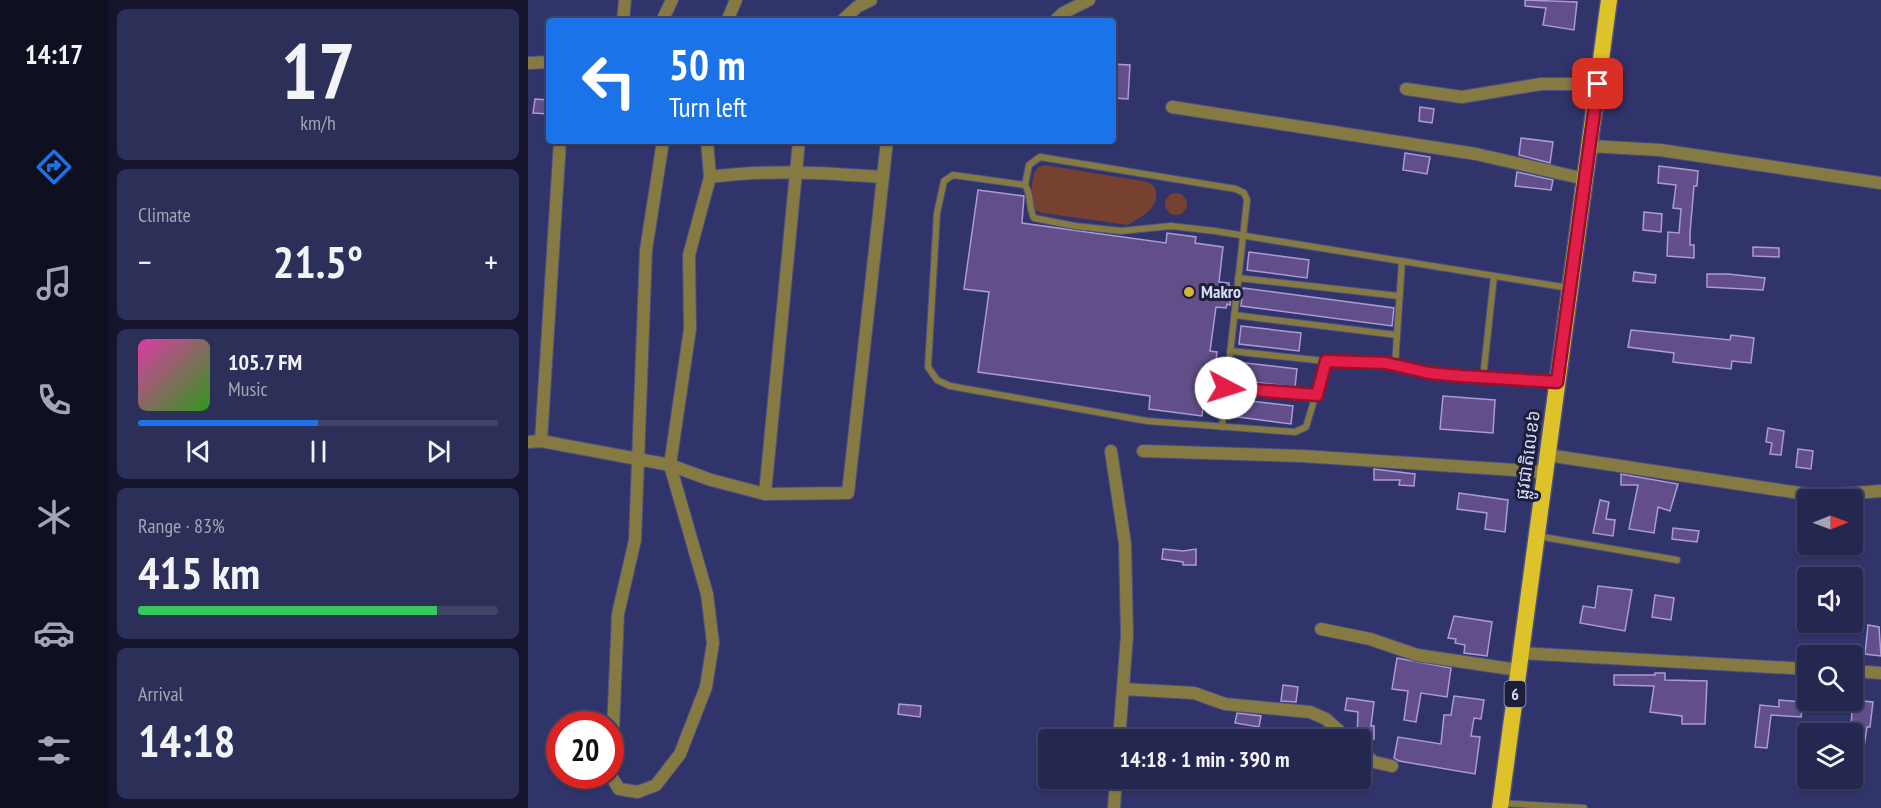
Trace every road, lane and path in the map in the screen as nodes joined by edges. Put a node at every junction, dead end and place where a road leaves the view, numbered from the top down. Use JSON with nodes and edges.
{"nodes":[{"id":1,"x":625,"y":0,"type":"edge"},
{"id":2,"x":672,"y":0,"type":"edge"},
{"id":3,"x":736,"y":0,"type":"edge"},
{"id":4,"x":870,"y":0,"type":"edge"},
{"id":5,"x":1089,"y":0,"type":"edge"},
{"id":6,"x":1609,"y":0,"type":"edge"},
{"id":7,"x":623,"y":18,"type":"edge"},
{"id":8,"x":663,"y":18,"type":"edge"},
{"id":9,"x":728,"y":18,"type":"edge"},
{"id":10,"x":845,"y":18,"type":"edge"},
{"id":11,"x":1058,"y":18,"type":"edge"},
{"id":12,"x":546,"y":62,"type":"edge"},
{"id":13,"x":528,"y":63,"type":"edge"},
{"id":14,"x":1598,"y":84,"type":"junction"},
{"id":15,"x":1406,"y":89,"type":"dead end"},
{"id":16,"x":1172,"y":106,"type":"dead end"},
{"id":17,"x":560,"y":144,"type":"edge"},
{"id":18,"x":663,"y":144,"type":"edge"},
{"id":19,"x":707,"y":144,"type":"edge"},
{"id":20,"x":799,"y":144,"type":"edge"},
{"id":21,"x":887,"y":144,"type":"edge"},
{"id":22,"x":1590,"y":146,"type":"junction"},
{"id":23,"x":795,"y":171,"type":"junction"},
{"id":24,"x":710,"y":177,"type":"junction"},
{"id":25,"x":883,"y":177,"type":"junction"},
{"id":26,"x":1585,"y":179,"type":"junction"},
{"id":27,"x":1881,"y":183,"type":"edge"},
{"id":28,"x":1025,"y":185,"type":"junction"},
{"id":29,"x":1243,"y":235,"type":"junction"},
{"id":30,"x":1402,"y":261,"type":"junction"},
{"id":31,"x":1494,"y":276,"type":"junction"},
{"id":32,"x":1238,"y":278,"type":"junction"},
{"id":33,"x":1570,"y":288,"type":"junction"},
{"id":34,"x":1399,"y":297,"type":"junction"},
{"id":35,"x":1234,"y":315,"type":"junction"},
{"id":36,"x":1397,"y":335,"type":"junction"},
{"id":37,"x":1230,"y":351,"type":"junction"},
{"id":38,"x":1326,"y":361,"type":"junction"},
{"id":39,"x":1395,"y":365,"type":"junction"},
{"id":40,"x":1483,"y":378,"type":"junction"},
{"id":41,"x":1557,"y":382,"type":"junction"},
{"id":42,"x":1226,"y":388,"type":"junction"},
{"id":43,"x":1317,"y":395,"type":"junction"},
{"id":44,"x":1222,"y":427,"type":"junction"},
{"id":45,"x":534,"y":441,"type":"edge"},
{"id":46,"x":1111,"y":451,"type":"dead end"},
{"id":47,"x":1143,"y":451,"type":"dead end"},
{"id":48,"x":640,"y":459,"type":"junction"},
{"id":49,"x":1546,"y":463,"type":"junction"},
{"id":50,"x":670,"y":465,"type":"junction"},
{"id":51,"x":1881,"y":491,"type":"edge"},
{"id":52,"x":765,"y":494,"type":"junction"},
{"id":53,"x":1536,"y":536,"type":"junction"},
{"id":54,"x":1677,"y":560,"type":"dead end"},
{"id":55,"x":1321,"y":629,"type":"dead end"},
{"id":56,"x":1521,"y":653,"type":"junction"},
{"id":57,"x":1797,"y":668,"type":"edge"},
{"id":58,"x":1518,"y":670,"type":"junction"},
{"id":59,"x":1863,"y":672,"type":"edge"},
{"id":60,"x":1881,"y":673,"type":"edge"},
{"id":61,"x":1123,"y":689,"type":"junction"},
{"id":62,"x":1120,"y":729,"type":"edge"},
{"id":63,"x":1337,"y":729,"type":"edge"},
{"id":64,"x":1371,"y":760,"type":"edge"},
{"id":65,"x":1392,"y":766,"type":"dead end"},
{"id":66,"x":1115,"y":789,"type":"edge"},
{"id":67,"x":1500,"y":805,"type":"edge"},
{"id":68,"x":1114,"y":808,"type":"edge"},
{"id":69,"x":1584,"y":808,"type":"edge"}],
"edges":[{"from":1,"to":7,"type":"street"},
{"from":2,"to":8,"type":"street"},
{"from":3,"to":9,"type":"street"},
{"from":4,"to":10,"type":"street"},
{"from":5,"to":11,"type":"street"},
{"from":6,"to":14,"type":"highway","name":"ផ្លូវជាតិលេខ៦","number":"6"},
{"from":12,"to":13,"type":"street"},
{"from":14,"to":15,"type":"street"},
{"from":14,"to":22,"type":"highway","name":"ផ្លូវជាតិលេខ៦","number":"6"},
{"from":16,"to":26,"type":"street"},
{"from":17,"to":45,"type":"street"},
{"from":18,"to":48,"type":"street"},
{"from":19,"to":24,"type":"street"},
{"from":20,"to":23,"type":"street"},
{"from":21,"to":25,"type":"street"},
{"from":22,"to":26,"type":"highway","name":"ផ្លូវជាតិលេខ៦","number":"6"},
{"from":22,"to":27,"type":"street"},
{"from":23,"to":24,"type":"street"},
{"from":23,"to":25,"type":"street"},
{"from":23,"to":52,"type":"street"},
{"from":24,"to":50,"type":"street"},
{"from":25,"to":52,"type":"street"},
{"from":26,"to":33,"type":"highway","name":"ផ្លូវជាតិលេខ៦","number":"6"},
{"from":28,"to":29,"type":"lane"},
{"from":28,"to":29,"type":"lane"},
{"from":28,"to":44,"type":"lane"},
{"from":29,"to":30,"type":"lane"},
{"from":29,"to":32,"type":"lane"},
{"from":30,"to":31,"type":"lane"},
{"from":30,"to":34,"type":"lane"},
{"from":31,"to":33,"type":"lane"},
{"from":31,"to":40,"type":"lane"},
{"from":32,"to":34,"type":"lane"},
{"from":32,"to":35,"type":"lane"},
{"from":33,"to":41,"type":"highway","name":"ផ្លូវជាតិលេខ៦","number":"6"},
{"from":34,"to":36,"type":"lane"},
{"from":35,"to":36,"type":"lane"},
{"from":35,"to":37,"type":"lane"},
{"from":36,"to":39,"type":"lane"},
{"from":37,"to":38,"type":"lane"},
{"from":37,"to":42,"type":"lane"},
{"from":38,"to":39,"type":"lane"},
{"from":38,"to":43,"type":"lane"},
{"from":39,"to":40,"type":"lane"},
{"from":40,"to":41,"type":"lane"},
{"from":41,"to":49,"type":"highway","name":"ផ្លូវជាតិលេខ៦","number":"6"},
{"from":42,"to":43,"type":"lane"},
{"from":42,"to":44,"type":"lane"},
{"from":43,"to":44,"type":"lane"},
{"from":45,"to":48,"type":"street"},
{"from":46,"to":61,"type":"street"},
{"from":47,"to":49,"type":"street"},
{"from":48,"to":50,"type":"street"},
{"from":48,"to":50,"type":"street"},
{"from":49,"to":51,"type":"street"},
{"from":49,"to":53,"type":"highway","name":"ផ្លូវជាតិលេខ៦","number":"6"},
{"from":50,"to":52,"type":"street"},
{"from":53,"to":54,"type":"lane"},
{"from":53,"to":56,"type":"highway","name":"ផ្លូវជាតិលេខ៦","number":"6"},
{"from":55,"to":58,"type":"street"},
{"from":56,"to":57,"type":"street"},
{"from":56,"to":58,"type":"highway","name":"ផ្លូវជាតិលេខ៦","number":"6"},
{"from":58,"to":67,"type":"highway","name":"ផ្លូវជាតិលេខ៦","number":"6"},
{"from":59,"to":60,"type":"street"},
{"from":61,"to":62,"type":"street"},
{"from":61,"to":63,"type":"street"},
{"from":64,"to":65,"type":"street"},
{"from":66,"to":68,"type":"street"},
{"from":67,"to":69,"type":"lane"}]}
